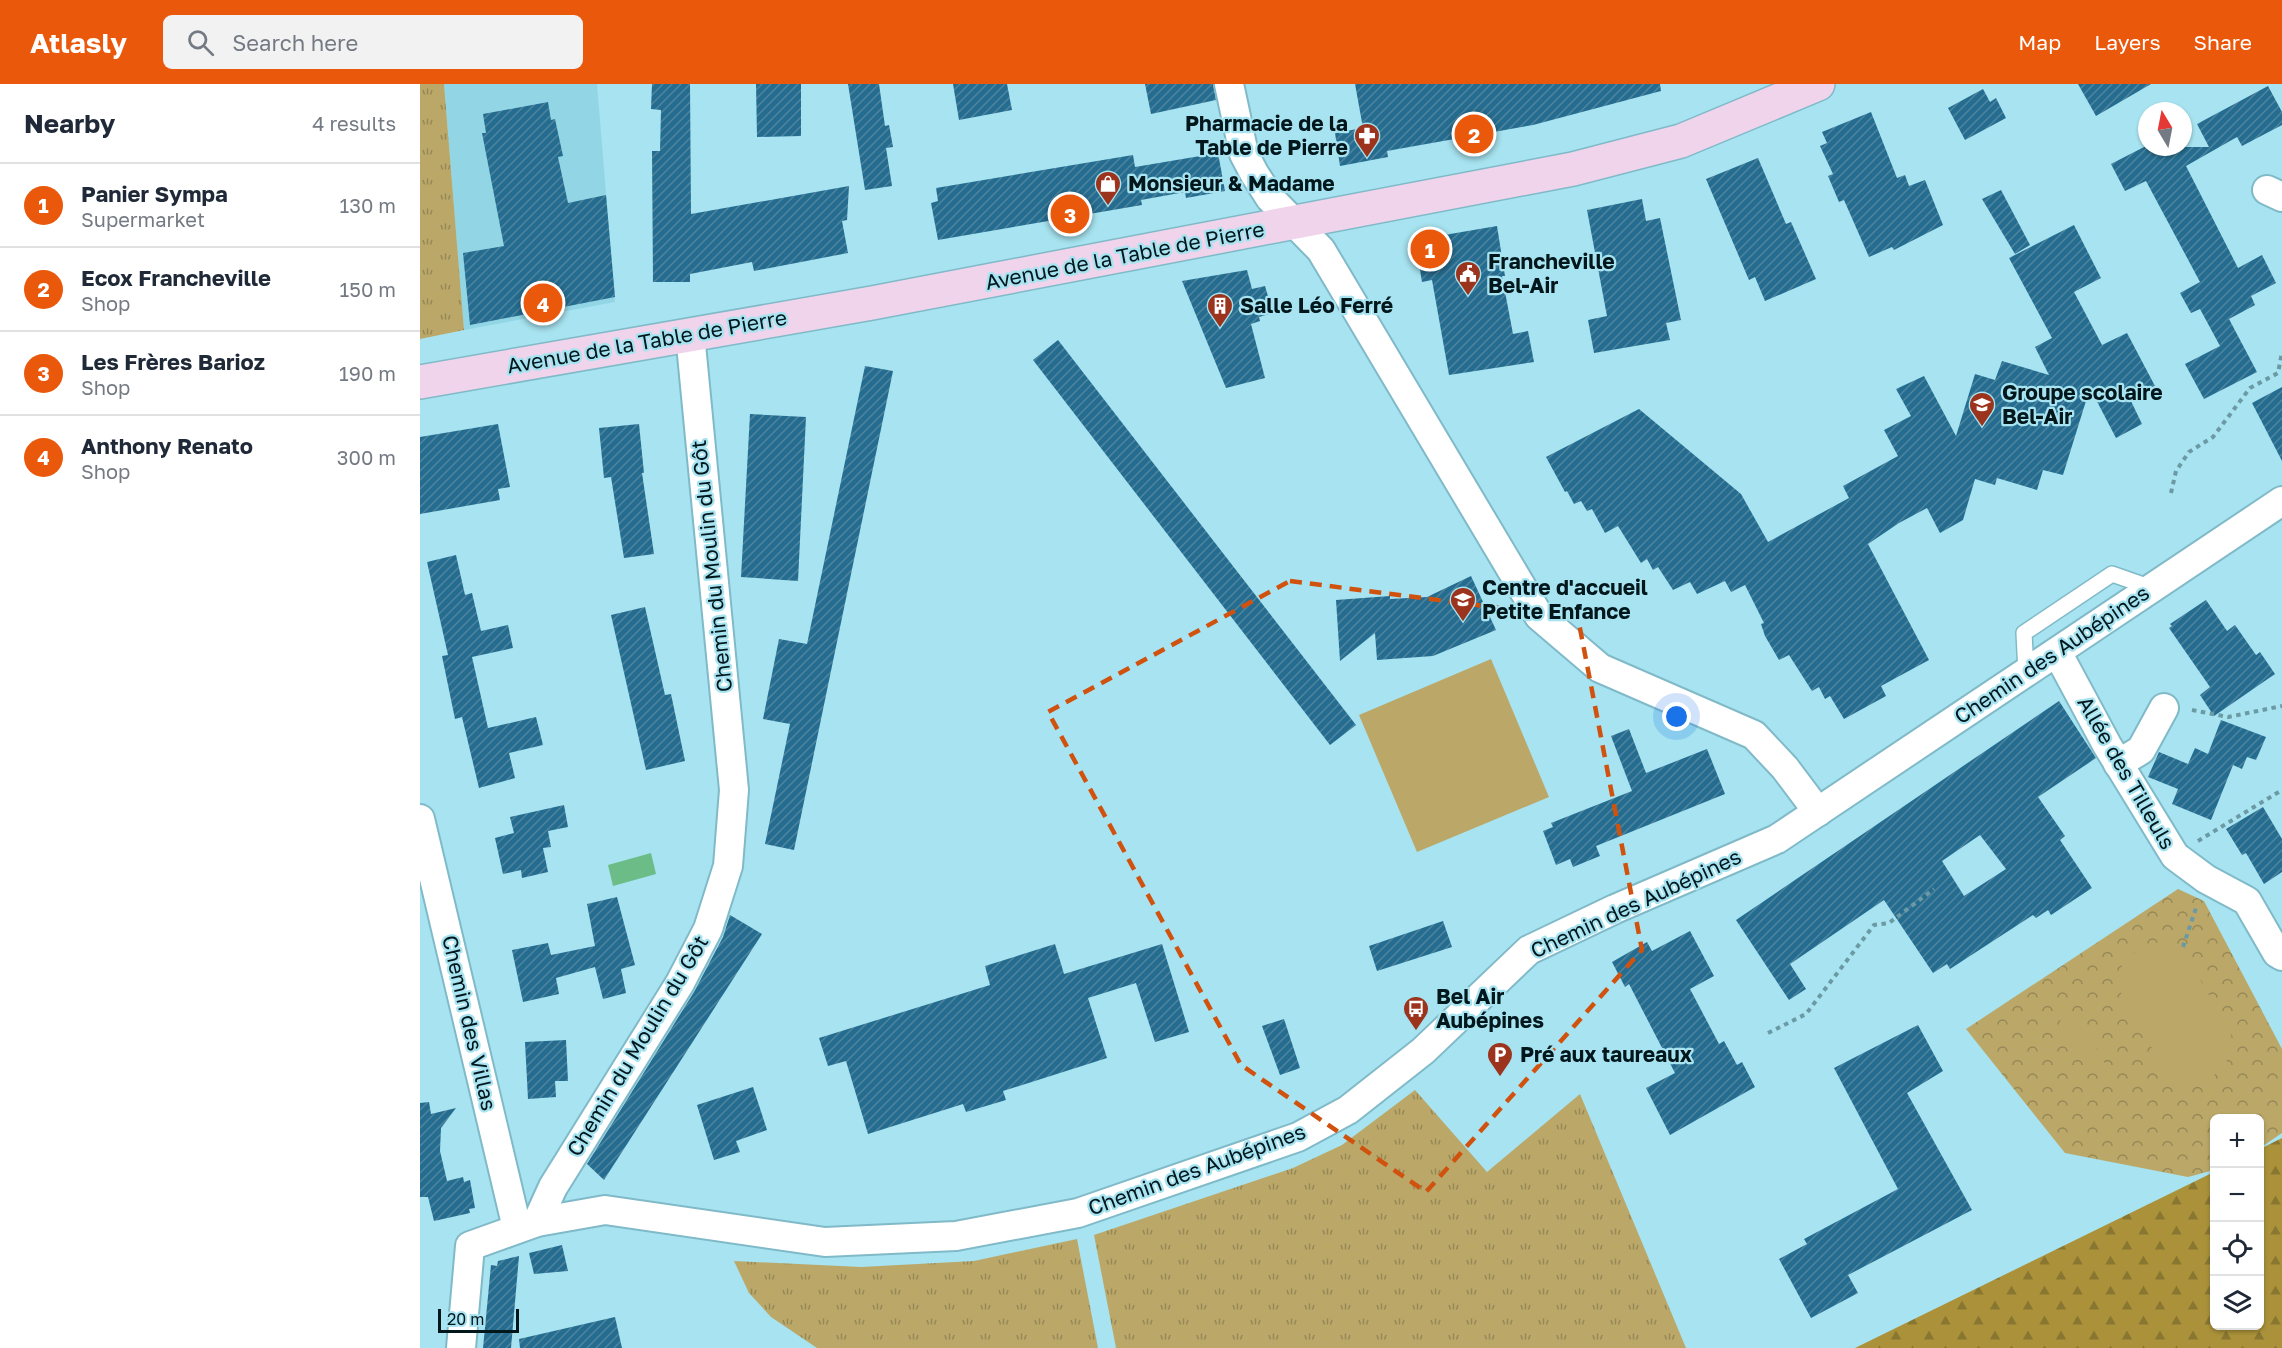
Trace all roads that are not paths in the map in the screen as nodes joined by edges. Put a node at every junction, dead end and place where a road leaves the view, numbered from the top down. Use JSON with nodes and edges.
{"nodes":[{"id":1,"x":1229,"y":84,"type":"edge"},
{"id":2,"x":1818,"y":84,"type":"edge"},
{"id":3,"x":1295,"y":224,"type":"junction"},
{"id":4,"x":690,"y":334,"type":"junction"},
{"id":5,"x":420,"y":382,"type":"edge"},
{"id":6,"x":2282,"y":501,"type":"edge"},
{"id":7,"x":2152,"y":588,"type":"junction"},
{"id":8,"x":2057,"y":652,"type":"junction"},
{"id":9,"x":2026,"y":672,"type":"junction"},
{"id":10,"x":2164,"y":708,"type":"road end"},
{"id":11,"x":2118,"y":764,"type":"junction"},
{"id":12,"x":1818,"y":812,"type":"junction"},
{"id":13,"x":420,"y":819,"type":"edge"},
{"id":14,"x":2282,"y":956,"type":"edge"},
{"id":15,"x":527,"y":1225,"type":"junction"},
{"id":16,"x":461,"y":1348,"type":"edge"}],
"edges":[{"from":1,"to":3,"type":"street"},
{"from":2,"to":3,"type":"main road","name":"Avenue de la Table de Pierre"},
{"from":3,"to":4,"type":"main road","name":"Avenue de la Table de Pierre"},
{"from":3,"to":12,"type":"street"},
{"from":4,"to":5,"type":"main road","name":"Avenue de la Table de Pierre"},
{"from":4,"to":15,"type":"street","name":"Chemin du Moulin du Gôt"},
{"from":6,"to":7,"type":"street","name":"Chemin des Aubépines"},
{"from":7,"to":8,"type":"street","name":"Chemin des Aubépines"},
{"from":7,"to":9,"type":"lane"},
{"from":8,"to":9,"type":"street","name":"Chemin des Aubépines"},
{"from":8,"to":11,"type":"street","name":"Allée des Tilleuls"},
{"from":9,"to":12,"type":"street","name":"Chemin des Aubépines"},
{"from":10,"to":11,"type":"street"},
{"from":11,"to":14,"type":"street","name":"Allée des Tilleuls"},
{"from":12,"to":15,"type":"street","name":"Chemin des Aubépines"},
{"from":13,"to":15,"type":"street","name":"Chemin des Villas"},
{"from":15,"to":16,"type":"street"}]}
